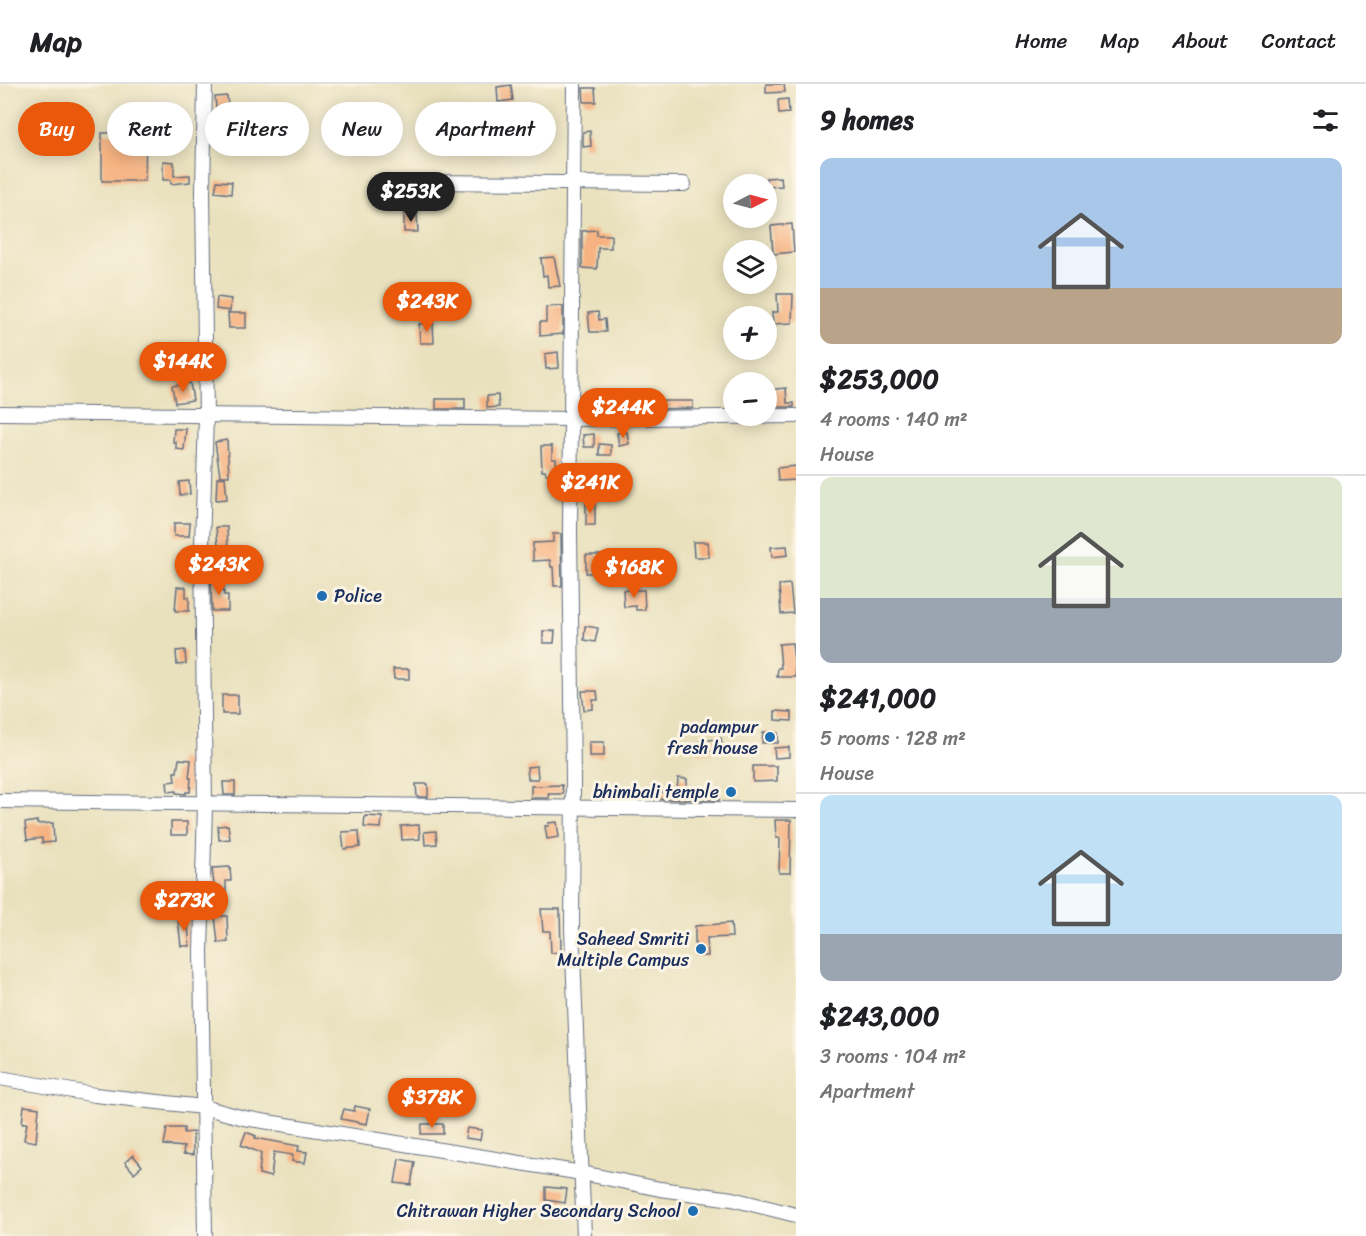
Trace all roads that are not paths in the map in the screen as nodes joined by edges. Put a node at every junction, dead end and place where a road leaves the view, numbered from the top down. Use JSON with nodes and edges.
{"nodes":[{"id":1,"x":205,"y":84,"type":"edge"},
{"id":2,"x":574,"y":84,"type":"edge"},
{"id":3,"x":418,"y":182,"type":"dead end"},
{"id":4,"x":574,"y":184,"type":"junction"},
{"id":5,"x":684,"y":184,"type":"dead end"},
{"id":6,"x":0,"y":413,"type":"edge"},
{"id":7,"x":206,"y":416,"type":"junction"},
{"id":8,"x":796,"y":416,"type":"edge"},
{"id":9,"x":572,"y":418,"type":"junction"},
{"id":10,"x":0,"y":801,"type":"edge"},
{"id":11,"x":205,"y":805,"type":"junction"},
{"id":12,"x":572,"y":807,"type":"junction"},
{"id":13,"x":796,"y":810,"type":"edge"},
{"id":14,"x":0,"y":1078,"type":"edge"},
{"id":15,"x":203,"y":1107,"type":"junction"},
{"id":16,"x":582,"y":1173,"type":"junction"},
{"id":17,"x":796,"y":1215,"type":"edge"},
{"id":18,"x":205,"y":1236,"type":"edge"},
{"id":19,"x":584,"y":1236,"type":"edge"}],
"edges":[{"from":1,"to":7,"type":"street"},
{"from":2,"to":4,"type":"street"},
{"from":3,"to":4,"type":"street"},
{"from":4,"to":5,"type":"street"},
{"from":4,"to":9,"type":"street"},
{"from":6,"to":7,"type":"street"},
{"from":7,"to":9,"type":"street"},
{"from":7,"to":11,"type":"street"},
{"from":8,"to":9,"type":"street"},
{"from":9,"to":12,"type":"street"},
{"from":10,"to":11,"type":"street"},
{"from":11,"to":12,"type":"street"},
{"from":11,"to":15,"type":"street"},
{"from":12,"to":13,"type":"street"},
{"from":12,"to":16,"type":"street"},
{"from":14,"to":15,"type":"street"},
{"from":15,"to":16,"type":"street"},
{"from":15,"to":18,"type":"street"},
{"from":16,"to":17,"type":"street"},
{"from":16,"to":19,"type":"street"}]}
